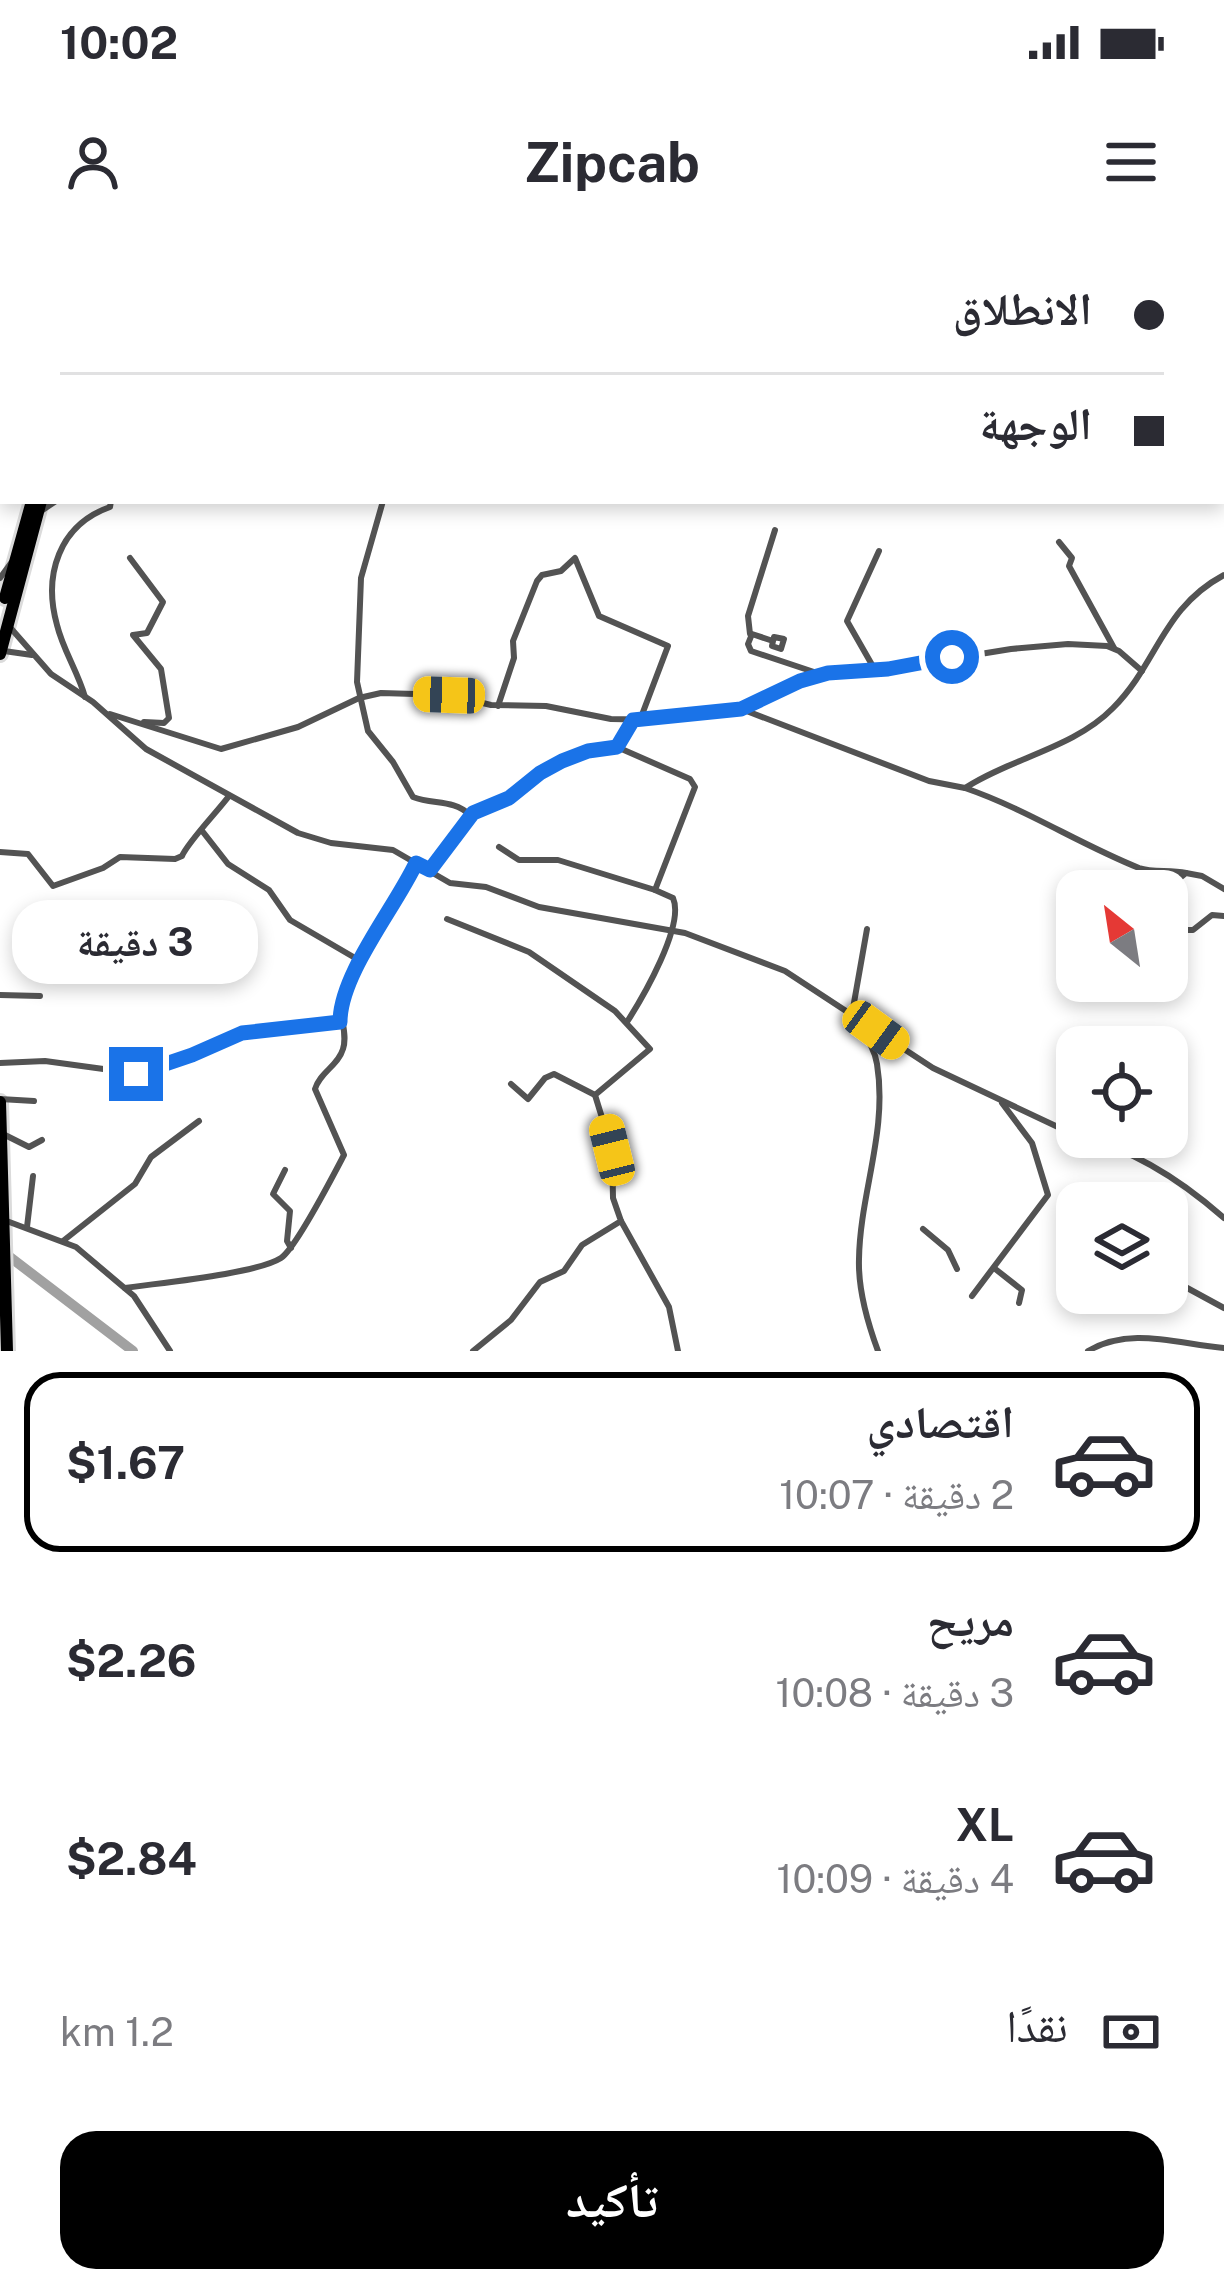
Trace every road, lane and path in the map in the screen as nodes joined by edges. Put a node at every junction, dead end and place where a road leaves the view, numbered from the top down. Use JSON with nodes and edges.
{"nodes":[{"id":1,"x":110,"y":504,"type":"edge"},
{"id":2,"x":382,"y":504,"type":"edge"},
{"id":3,"x":37,"y":505,"type":"edge"},
{"id":4,"x":775,"y":530,"type":"dead end"},
{"id":5,"x":1059,"y":542,"type":"dead end"},
{"id":6,"x":879,"y":550,"type":"dead end"},
{"id":7,"x":17,"y":556,"type":"junction"},
{"id":8,"x":130,"y":558,"type":"dead end"},
{"id":9,"x":1224,"y":574,"type":"edge"},
{"id":10,"x":0,"y":578,"type":"edge"},
{"id":11,"x":3,"y":620,"type":"edge"},
{"id":12,"x":751,"y":638,"type":"junction"},
{"id":13,"x":773,"y":641,"type":"dead end"},
{"id":14,"x":1114,"y":648,"type":"junction"},
{"id":15,"x":0,"y":652,"type":"edge"},
{"id":16,"x":36,"y":656,"type":"junction"},
{"id":17,"x":875,"y":670,"type":"junction"},
{"id":18,"x":1142,"y":670,"type":"junction"},
{"id":19,"x":822,"y":675,"type":"junction"},
{"id":20,"x":85,"y":697,"type":"junction"},
{"id":21,"x":359,"y":698,"type":"junction"},
{"id":22,"x":498,"y":706,"type":"junction"},
{"id":23,"x":741,"y":709,"type":"junction"},
{"id":24,"x":106,"y":713,"type":"junction"},
{"id":25,"x":636,"y":720,"type":"junction"},
{"id":26,"x":134,"y":721,"type":"junction"},
{"id":27,"x":617,"y":747,"type":"junction"},
{"id":28,"x":965,"y":788,"type":"junction"},
{"id":29,"x":229,"y":796,"type":"junction"},
{"id":30,"x":470,"y":815,"type":"junction"},
{"id":31,"x":203,"y":832,"type":"junction"},
{"id":32,"x":499,"y":847,"type":"dead end"},
{"id":33,"x":0,"y":852,"type":"edge"},
{"id":34,"x":416,"y":863,"type":"junction"},
{"id":35,"x":430,"y":870,"type":"junction"},
{"id":36,"x":1162,"y":870,"type":"edge"},
{"id":37,"x":1188,"y":873,"type":"edge"},
{"id":38,"x":1224,"y":889,"type":"edge"},
{"id":39,"x":655,"y":890,"type":"junction"},
{"id":40,"x":1224,"y":916,"type":"edge"},
{"id":41,"x":447,"y":919,"type":"dead end"},
{"id":42,"x":670,"y":929,"type":"junction"},
{"id":43,"x":867,"y":929,"type":"dead end"},
{"id":44,"x":1188,"y":929,"type":"edge"},
{"id":45,"x":362,"y":962,"type":"junction"},
{"id":46,"x":0,"y":995,"type":"edge"},
{"id":47,"x":40,"y":996,"type":"dead end"},
{"id":48,"x":852,"y":1014,"type":"junction"},
{"id":49,"x":340,"y":1022,"type":"junction"},
{"id":50,"x":627,"y":1022,"type":"junction"},
{"id":51,"x":0,"y":1063,"type":"edge"},
{"id":52,"x":511,"y":1084,"type":"dead end"},
{"id":53,"x":595,"y":1095,"type":"junction"},
{"id":54,"x":0,"y":1100,"type":"edge"},
{"id":55,"x":1000,"y":1100,"type":"junction"},
{"id":56,"x":34,"y":1101,"type":"dead end"},
{"id":57,"x":199,"y":1121,"type":"dead end"},
{"id":58,"x":1056,"y":1126,"type":"edge"},
{"id":59,"x":1,"y":1134,"type":"edge"},
{"id":60,"x":42,"y":1140,"type":"dead end"},
{"id":61,"x":1139,"y":1158,"type":"edge"},
{"id":62,"x":285,"y":1169,"type":"dead end"},
{"id":63,"x":33,"y":1176,"type":"dead end"},
{"id":64,"x":1224,"y":1218,"type":"edge"},
{"id":65,"x":4,"y":1220,"type":"junction"},
{"id":66,"x":621,"y":1221,"type":"junction"},
{"id":67,"x":27,"y":1227,"type":"junction"},
{"id":68,"x":923,"y":1229,"type":"dead end"},
{"id":69,"x":63,"y":1241,"type":"junction"},
{"id":70,"x":291,"y":1248,"type":"junction"},
{"id":71,"x":994,"y":1268,"type":"junction"},
{"id":72,"x":958,"y":1269,"type":"dead end"},
{"id":73,"x":125,"y":1288,"type":"junction"},
{"id":74,"x":1188,"y":1288,"type":"edge"},
{"id":75,"x":972,"y":1296,"type":"dead end"},
{"id":76,"x":1019,"y":1303,"type":"dead end"},
{"id":77,"x":1224,"y":1308,"type":"edge"},
{"id":78,"x":1224,"y":1348,"type":"edge"},
{"id":79,"x":8,"y":1351,"type":"edge"},
{"id":80,"x":170,"y":1351,"type":"edge"},
{"id":81,"x":473,"y":1351,"type":"edge"},
{"id":82,"x":678,"y":1351,"type":"edge"},
{"id":83,"x":878,"y":1351,"type":"edge"},
{"id":84,"x":1088,"y":1351,"type":"edge"}],
"edges":[{"from":1,"to":20,"type":"street"},
{"from":2,"to":21,"type":"street"},
{"from":3,"to":7,"type":"highway"},
{"from":3,"to":11,"type":"highway"},
{"from":4,"to":12,"type":"street"},
{"from":5,"to":14,"type":"street"},
{"from":6,"to":17,"type":"street"},
{"from":7,"to":10,"type":"street"},
{"from":7,"to":11,"type":"highway"},
{"from":8,"to":26,"type":"street"},
{"from":9,"to":18,"type":"street"},
{"from":11,"to":15,"type":"highway"},
{"from":11,"to":16,"type":"street"},
{"from":12,"to":13,"type":"street"},
{"from":12,"to":19,"type":"street"},
{"from":14,"to":17,"type":"street"},
{"from":14,"to":18,"type":"street"},
{"from":15,"to":16,"type":"street"},
{"from":16,"to":20,"type":"street"},
{"from":17,"to":19,"type":"street"},
{"from":18,"to":28,"type":"street"},
{"from":19,"to":23,"type":"street"},
{"from":20,"to":24,"type":"street"},
{"from":21,"to":22,"type":"street"},
{"from":21,"to":26,"type":"street"},
{"from":21,"to":30,"type":"street"},
{"from":22,"to":25,"type":"street"},
{"from":22,"to":25,"type":"street"},
{"from":23,"to":25,"type":"street"},
{"from":23,"to":28,"type":"street"},
{"from":24,"to":26,"type":"street"},
{"from":24,"to":29,"type":"street"},
{"from":25,"to":27,"type":"street"},
{"from":27,"to":30,"type":"street"},
{"from":27,"to":39,"type":"street"},
{"from":28,"to":36,"type":"street"},
{"from":29,"to":31,"type":"street"},
{"from":29,"to":34,"type":"street"},
{"from":30,"to":35,"type":"street"},
{"from":31,"to":33,"type":"street"},
{"from":31,"to":45,"type":"street"},
{"from":32,"to":39,"type":"street"},
{"from":34,"to":35,"type":"street"},
{"from":34,"to":45,"type":"street"},
{"from":35,"to":42,"type":"street"},
{"from":37,"to":38,"type":"street"},
{"from":39,"to":42,"type":"street"},
{"from":40,"to":44,"type":"street"},
{"from":41,"to":50,"type":"street"},
{"from":42,"to":48,"type":"street"},
{"from":42,"to":50,"type":"street"},
{"from":43,"to":48,"type":"street"},
{"from":45,"to":49,"type":"street"},
{"from":46,"to":47,"type":"street"},
{"from":48,"to":55,"type":"street"},
{"from":48,"to":83,"type":"street"},
{"from":49,"to":51,"type":"street"},
{"from":49,"to":70,"type":"street"},
{"from":50,"to":53,"type":"street"},
{"from":52,"to":53,"type":"street"},
{"from":53,"to":66,"type":"street"},
{"from":54,"to":56,"type":"street"},
{"from":54,"to":59,"type":"highway"},
{"from":55,"to":58,"type":"street"},
{"from":55,"to":71,"type":"street"},
{"from":57,"to":69,"type":"street"},
{"from":59,"to":60,"type":"street"},
{"from":59,"to":65,"type":"highway"},
{"from":61,"to":64,"type":"street"},
{"from":62,"to":70,"type":"street"},
{"from":63,"to":67,"type":"street"},
{"from":65,"to":67,"type":"street"},
{"from":65,"to":79,"type":"highway"},
{"from":66,"to":81,"type":"street"},
{"from":66,"to":82,"type":"street"},
{"from":67,"to":69,"type":"street"},
{"from":68,"to":72,"type":"street"},
{"from":69,"to":73,"type":"street"},
{"from":70,"to":73,"type":"street"},
{"from":71,"to":75,"type":"street"},
{"from":71,"to":76,"type":"street"},
{"from":73,"to":80,"type":"street"},
{"from":74,"to":77,"type":"street"},
{"from":78,"to":84,"type":"street"}]}
